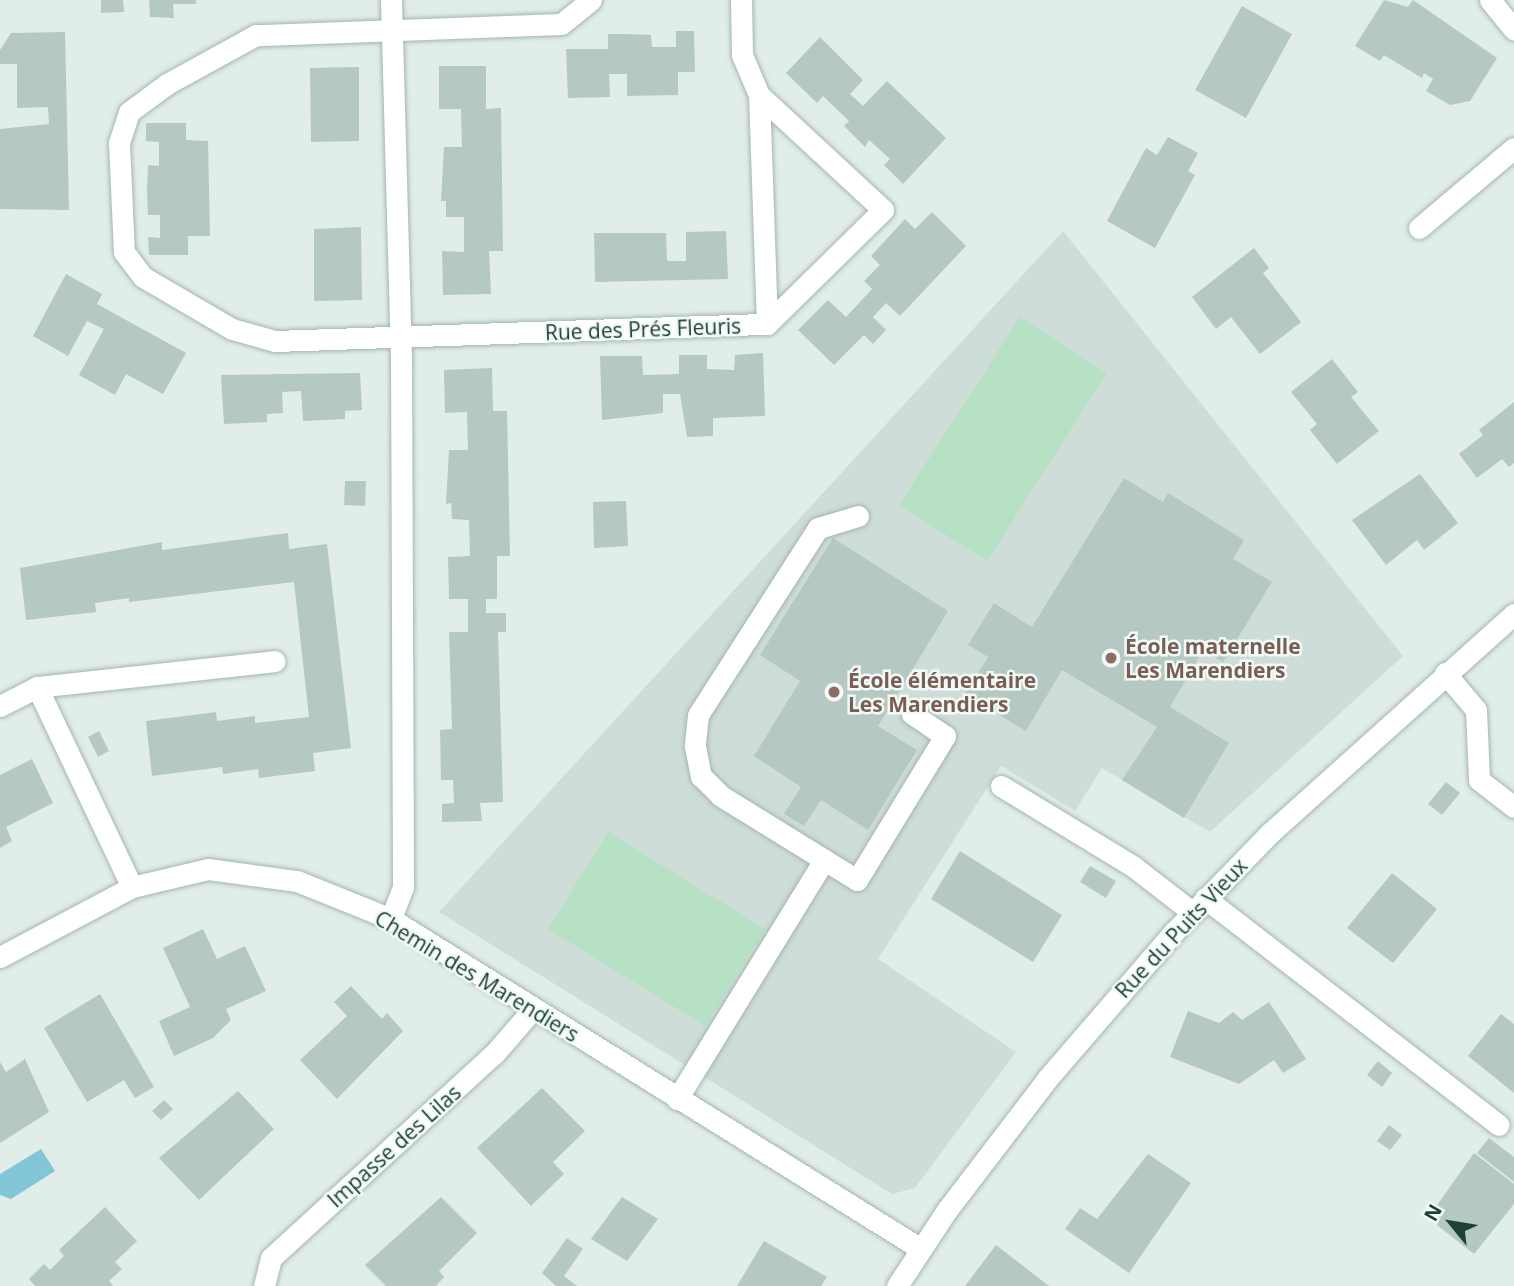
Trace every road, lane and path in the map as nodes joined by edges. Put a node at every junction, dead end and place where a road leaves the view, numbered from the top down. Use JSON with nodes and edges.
{"nodes":[{"id":1,"x":391,"y":0,"type":"edge"},
{"id":2,"x":591,"y":0,"type":"edge"},
{"id":3,"x":741,"y":0,"type":"edge"},
{"id":4,"x":1490,"y":0,"type":"edge"},
{"id":5,"x":390,"y":30,"type":"junction"},
{"id":6,"x":1514,"y":30,"type":"edge"},
{"id":7,"x":758,"y":95,"type":"junction"},
{"id":8,"x":1514,"y":148,"type":"edge"},
{"id":9,"x":1419,"y":228,"type":"dead end"},
{"id":10,"x":767,"y":324,"type":"junction"},
{"id":11,"x":401,"y":338,"type":"junction"},
{"id":12,"x":858,"y":516,"type":"dead end"},
{"id":13,"x":1514,"y":614,"type":"edge"},
{"id":14,"x":275,"y":661,"type":"dead end"},
{"id":15,"x":1445,"y":673,"type":"junction"},
{"id":16,"x":37,"y":687,"type":"junction"},
{"id":17,"x":0,"y":706,"type":"edge"},
{"id":18,"x":912,"y":714,"type":"dead end"},
{"id":19,"x":1001,"y":786,"type":"dead end"},
{"id":20,"x":1514,"y":807,"type":"edge"},
{"id":21,"x":824,"y":860,"type":"junction"},
{"id":22,"x":132,"y":887,"type":"junction"},
{"id":23,"x":1199,"y":905,"type":"junction"},
{"id":24,"x":391,"y":919,"type":"junction"},
{"id":25,"x":0,"y":957,"type":"edge"},
{"id":26,"x":533,"y":1009,"type":"junction"},
{"id":27,"x":677,"y":1099,"type":"junction"},
{"id":28,"x":1499,"y":1125,"type":"dead end"},
{"id":29,"x":920,"y":1249,"type":"junction"},
{"id":30,"x":264,"y":1286,"type":"edge"},
{"id":31,"x":897,"y":1286,"type":"edge"}],
"edges":[{"from":1,"to":5,"type":"street"},
{"from":2,"to":5,"type":"street","name":"Rue des Prés Fleuris"},
{"from":3,"to":7,"type":"street","name":"Rue des Prés Fleuris"},
{"from":4,"to":6,"type":"street"},
{"from":5,"to":11,"type":"street"},
{"from":5,"to":11,"type":"street","name":"Rue des Prés Fleuris"},
{"from":7,"to":10,"type":"street","name":"Rue des Prés Fleuris"},
{"from":7,"to":10,"type":"street"},
{"from":8,"to":9,"type":"street"},
{"from":10,"to":11,"type":"street","name":"Rue des Prés Fleuris"},
{"from":11,"to":24,"type":"street"},
{"from":12,"to":21,"type":"street"},
{"from":13,"to":15,"type":"street","name":"Rue du Puits Vieux"},
{"from":14,"to":16,"type":"street"},
{"from":15,"to":20,"type":"street"},
{"from":15,"to":23,"type":"street","name":"Rue du Puits Vieux"},
{"from":16,"to":17,"type":"street"},
{"from":16,"to":22,"type":"street"},
{"from":18,"to":21,"type":"street"},
{"from":19,"to":23,"type":"street"},
{"from":21,"to":27,"type":"street"},
{"from":22,"to":24,"type":"street","name":"Chemin des Marendiers"},
{"from":22,"to":25,"type":"street","name":"Chemin des Marendiers"},
{"from":23,"to":28,"type":"street"},
{"from":23,"to":29,"type":"street","name":"Rue du Puits Vieux"},
{"from":24,"to":26,"type":"street","name":"Chemin des Marendiers"},
{"from":26,"to":27,"type":"street","name":"Chemin des Marendiers"},
{"from":26,"to":30,"type":"street","name":"Impasse des Lilas"},
{"from":27,"to":29,"type":"street","name":"Chemin des Marendiers"},
{"from":29,"to":31,"type":"street","name":"Rue du Puits Vieux"}]}
